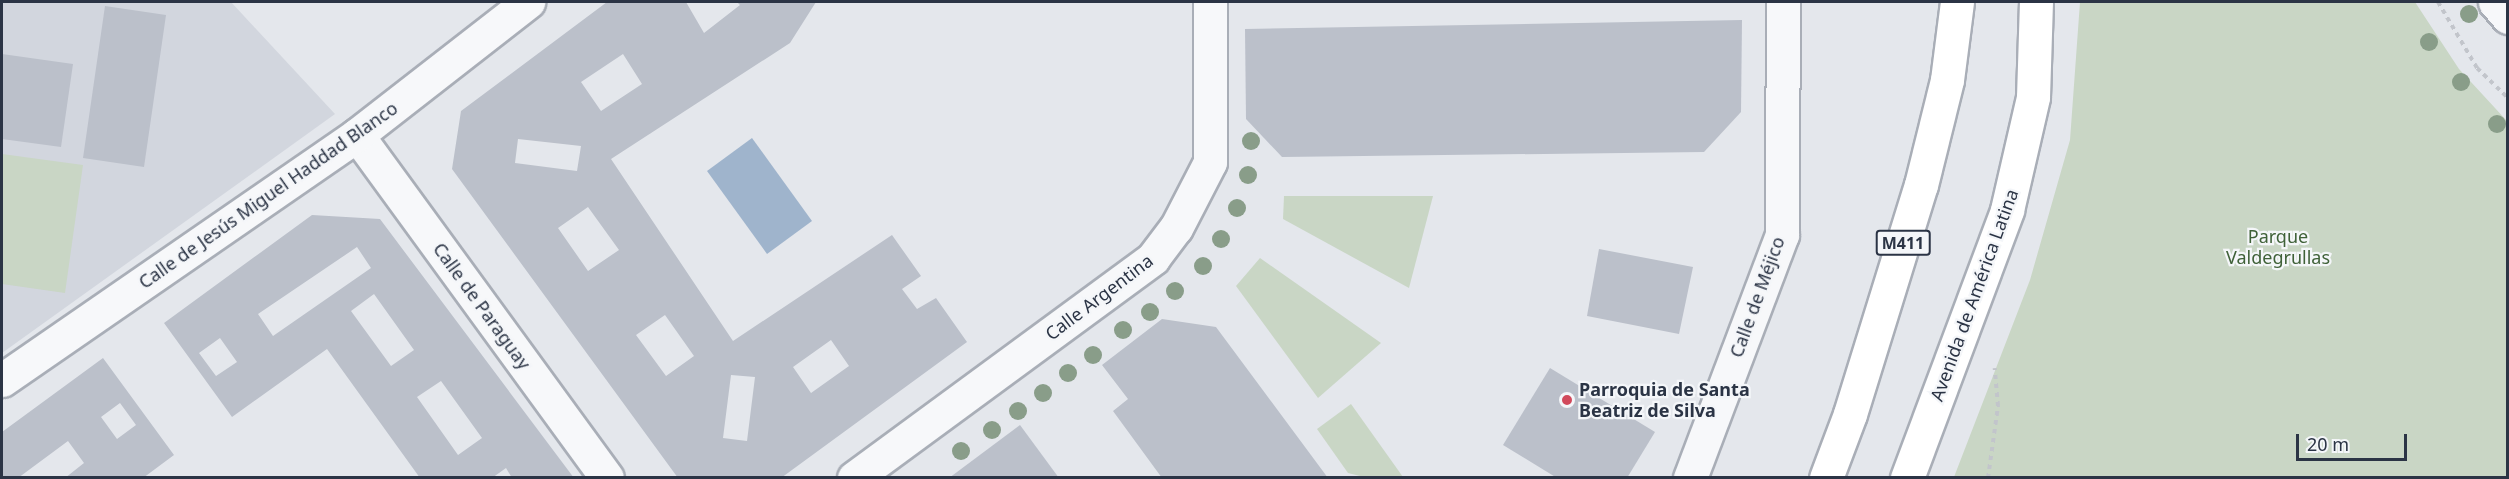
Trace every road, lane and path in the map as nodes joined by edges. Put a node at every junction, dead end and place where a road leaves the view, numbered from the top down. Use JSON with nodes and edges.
{"nodes":[{"id":1,"x":528,"y":2,"type":"edge"},
{"id":2,"x":1210,"y":2,"type":"edge"},
{"id":3,"x":1783,"y":2,"type":"edge"},
{"id":4,"x":1957,"y":2,"type":"edge"},
{"id":5,"x":2036,"y":2,"type":"edge"},
{"id":6,"x":2438,"y":2,"type":"edge"},
{"id":7,"x":2495,"y":2,"type":"edge"},
{"id":8,"x":2508,"y":17,"type":"edge"},
{"id":9,"x":2508,"y":98,"type":"edge"},
{"id":10,"x":357,"y":135,"type":"junction"},
{"id":11,"x":1995,"y":368,"type":"dead end"},
{"id":12,"x":2,"y":380,"type":"edge"},
{"id":13,"x":608,"y":477,"type":"edge"},
{"id":14,"x":854,"y":477,"type":"edge"},
{"id":15,"x":1690,"y":477,"type":"edge"},
{"id":16,"x":1826,"y":477,"type":"edge"},
{"id":17,"x":1907,"y":477,"type":"edge"},
{"id":18,"x":1988,"y":477,"type":"edge"}],
"edges":[{"from":1,"to":10,"type":"street","name":"Calle de Jesús Miguel Haddad Blanco"},
{"from":2,"to":14,"type":"street","name":"Calle Argentina"},
{"from":3,"to":15,"type":"street","name":"Calle de Méjico"},
{"from":4,"to":16,"type":"main road","number":"M411"},
{"from":5,"to":17,"type":"main road","name":"Avenida de América Latina"},
{"from":6,"to":9,"type":"path"},
{"from":7,"to":8,"type":"street"},
{"from":10,"to":12,"type":"street","name":"Calle de Jesús Miguel Haddad Blanco"},
{"from":10,"to":13,"type":"street","name":"Calle de Paraguay"},
{"from":11,"to":18,"type":"path"}]}
